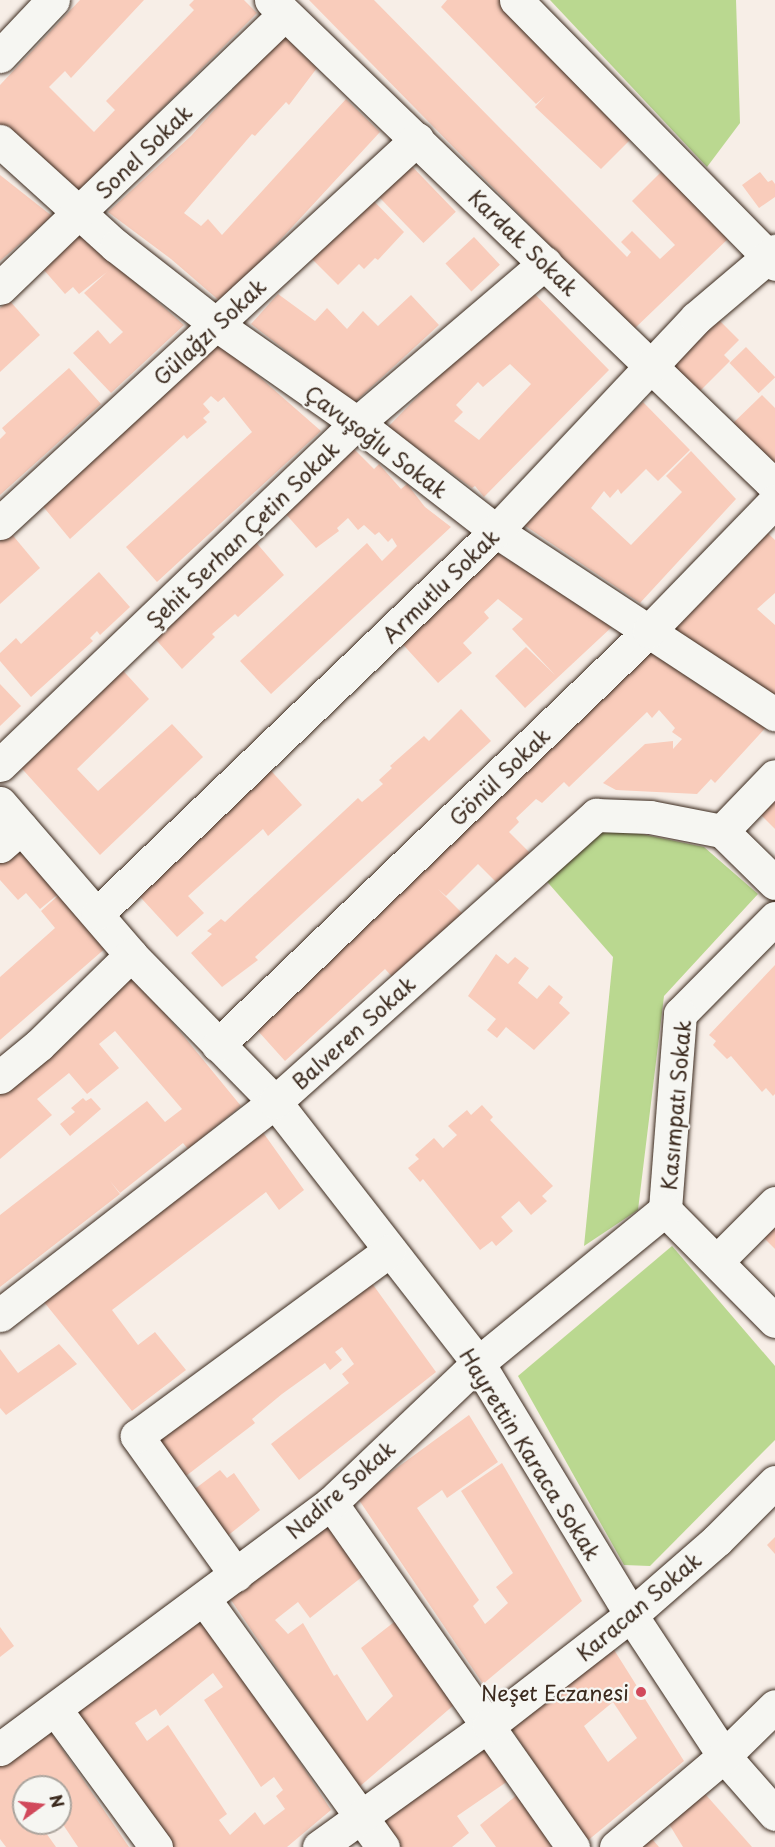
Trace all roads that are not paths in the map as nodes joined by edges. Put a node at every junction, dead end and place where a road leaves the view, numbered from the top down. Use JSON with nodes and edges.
{"nodes":[{"id":1,"x":53,"y":0,"type":"edge"},
{"id":2,"x":516,"y":0,"type":"edge"},
{"id":3,"x":278,"y":7,"type":"edge"},
{"id":4,"x":0,"y":56,"type":"edge"},
{"id":5,"x":417,"y":139,"type":"junction"},
{"id":6,"x":0,"y":141,"type":"edge"},
{"id":7,"x":80,"y":213,"type":"junction"},
{"id":8,"x":772,"y":257,"type":"edge"},
{"id":9,"x":545,"y":262,"type":"junction"},
{"id":10,"x":0,"y":288,"type":"edge"},
{"id":11,"x":217,"y":325,"type":"junction"},
{"id":12,"x":653,"y":368,"type":"junction"},
{"id":13,"x":357,"y":423,"type":"junction"},
{"id":14,"x":775,"y":486,"type":"edge"},
{"id":15,"x":775,"y":501,"type":"edge"},
{"id":16,"x":0,"y":523,"type":"edge"},
{"id":17,"x":496,"y":531,"type":"junction"},
{"id":18,"x":649,"y":631,"type":"junction"},
{"id":19,"x":775,"y":714,"type":"edge"},
{"id":20,"x":0,"y":765,"type":"edge"},
{"id":21,"x":775,"y":776,"type":"edge"},
{"id":22,"x":0,"y":803,"type":"edge"},
{"id":23,"x":722,"y":831,"type":"junction"},
{"id":24,"x":11,"y":837,"type":"edge"},
{"id":25,"x":775,"y":883,"type":"edge"},
{"id":26,"x":98,"y":913,"type":"junction"},
{"id":27,"x":775,"y":918,"type":"edge"},
{"id":28,"x":131,"y":955,"type":"junction"},
{"id":29,"x":218,"y":1045,"type":"junction"},
{"id":30,"x":0,"y":1077,"type":"edge"},
{"id":31,"x":275,"y":1102,"type":"junction"},
{"id":32,"x":775,"y":1203,"type":"edge"},
{"id":33,"x":665,"y":1210,"type":"junction"},
{"id":34,"x":389,"y":1251,"type":"junction"},
{"id":35,"x":717,"y":1261,"type":"junction"},
{"id":36,"x":0,"y":1315,"type":"edge"},
{"id":37,"x":775,"y":1321,"type":"edge"},
{"id":38,"x":478,"y":1363,"type":"junction"},
{"id":39,"x":775,"y":1482,"type":"edge"},
{"id":40,"x":331,"y":1503,"type":"junction"},
{"id":41,"x":236,"y":1575,"type":"junction"},
{"id":42,"x":204,"y":1599,"type":"junction"},
{"id":43,"x":631,"y":1615,"type":"junction"},
{"id":44,"x":775,"y":1706,"type":"edge"},
{"id":45,"x":55,"y":1709,"type":"junction"},
{"id":46,"x":489,"y":1725,"type":"junction"},
{"id":47,"x":0,"y":1749,"type":"edge"},
{"id":48,"x":724,"y":1756,"type":"junction"},
{"id":49,"x":360,"y":1814,"type":"junction"},
{"id":50,"x":775,"y":1814,"type":"edge"},
{"id":51,"x":156,"y":1847,"type":"edge"},
{"id":52,"x":319,"y":1847,"type":"edge"},
{"id":53,"x":383,"y":1847,"type":"edge"},
{"id":54,"x":573,"y":1847,"type":"edge"},
{"id":55,"x":616,"y":1847,"type":"edge"}],
"edges":[{"from":1,"to":4,"type":"street"},
{"from":2,"to":8,"type":"street"},
{"from":3,"to":5,"type":"street","name":"Kardak Sokak"},
{"from":3,"to":7,"type":"street","name":"Sonel Sokak"},
{"from":5,"to":9,"type":"street","name":"Kardak Sokak"},
{"from":5,"to":11,"type":"street","name":"Gülağzı Sokak"},
{"from":6,"to":7,"type":"street","name":"Çavuşoğlu Sokak"},
{"from":7,"to":10,"type":"street","name":"Sonel Sokak"},
{"from":7,"to":11,"type":"street","name":"Çavuşoğlu Sokak"},
{"from":8,"to":12,"type":"street","name":"Armutlu Sokak"},
{"from":9,"to":12,"type":"street","name":"Kardak Sokak"},
{"from":9,"to":13,"type":"street","name":"Şehit Serhan Çetin Sokak"},
{"from":11,"to":13,"type":"street","name":"Çavuşoğlu Sokak"},
{"from":11,"to":16,"type":"street","name":"Gülağzı Sokak"},
{"from":12,"to":14,"type":"street","name":"Kardak Sokak"},
{"from":12,"to":17,"type":"street","name":"Armutlu Sokak"},
{"from":13,"to":17,"type":"street","name":"Çavuşoğlu Sokak"},
{"from":13,"to":20,"type":"street","name":"Şehit Serhan Çetin Sokak"},
{"from":15,"to":18,"type":"street","name":"Gönül Sokak"},
{"from":17,"to":18,"type":"street","name":"Çavuşoğlu Sokak"},
{"from":17,"to":26,"type":"street","name":"Armutlu Sokak"},
{"from":18,"to":19,"type":"street","name":"Çavuşoğlu Sokak"},
{"from":18,"to":29,"type":"street","name":"Gönül Sokak"},
{"from":21,"to":23,"type":"street"},
{"from":22,"to":24,"type":"street"},
{"from":23,"to":25,"type":"street"},
{"from":23,"to":31,"type":"street","name":"Balveren Sokak"},
{"from":24,"to":26,"type":"street"},
{"from":26,"to":28,"type":"street"},
{"from":27,"to":33,"type":"street","name":"Kasımpatı Sokak"},
{"from":28,"to":29,"type":"street","name":"Hayrettin Karaca Sokak"},
{"from":28,"to":30,"type":"street"},
{"from":29,"to":31,"type":"street","name":"Hayrettin Karaca Sokak"},
{"from":31,"to":34,"type":"street","name":"Hayrettin Karaca Sokak"},
{"from":31,"to":36,"type":"street","name":"Balveren Sokak"},
{"from":32,"to":35,"type":"street"},
{"from":33,"to":35,"type":"street","name":"Kasımpatı Sokak"},
{"from":33,"to":38,"type":"street","name":"Nadire Sokak"},
{"from":34,"to":38,"type":"street","name":"Hayrettin Karaca Sokak"},
{"from":34,"to":41,"type":"street"},
{"from":35,"to":37,"type":"street","name":"Kasımpatı Sokak"},
{"from":38,"to":40,"type":"street","name":"Nadire Sokak"},
{"from":38,"to":43,"type":"street","name":"Hayrettin Karaca Sokak"},
{"from":39,"to":43,"type":"street","name":"Karacan Sokak"},
{"from":40,"to":41,"type":"street","name":"Nadire Sokak"},
{"from":40,"to":46,"type":"street"},
{"from":41,"to":42,"type":"street","name":"Nadire Sokak"},
{"from":42,"to":45,"type":"street","name":"Nadire Sokak"},
{"from":42,"to":49,"type":"street"},
{"from":43,"to":46,"type":"street","name":"Karacan Sokak"},
{"from":43,"to":48,"type":"street","name":"Hayrettin Karaca Sokak"},
{"from":44,"to":48,"type":"street"},
{"from":45,"to":47,"type":"street","name":"Nadire Sokak"},
{"from":45,"to":51,"type":"street"},
{"from":46,"to":49,"type":"street","name":"Karacan Sokak"},
{"from":46,"to":54,"type":"street"},
{"from":48,"to":50,"type":"street","name":"Hayrettin Karaca Sokak"},
{"from":48,"to":55,"type":"street"},
{"from":49,"to":52,"type":"street","name":"Karacan Sokak"},
{"from":49,"to":53,"type":"street"}]}
